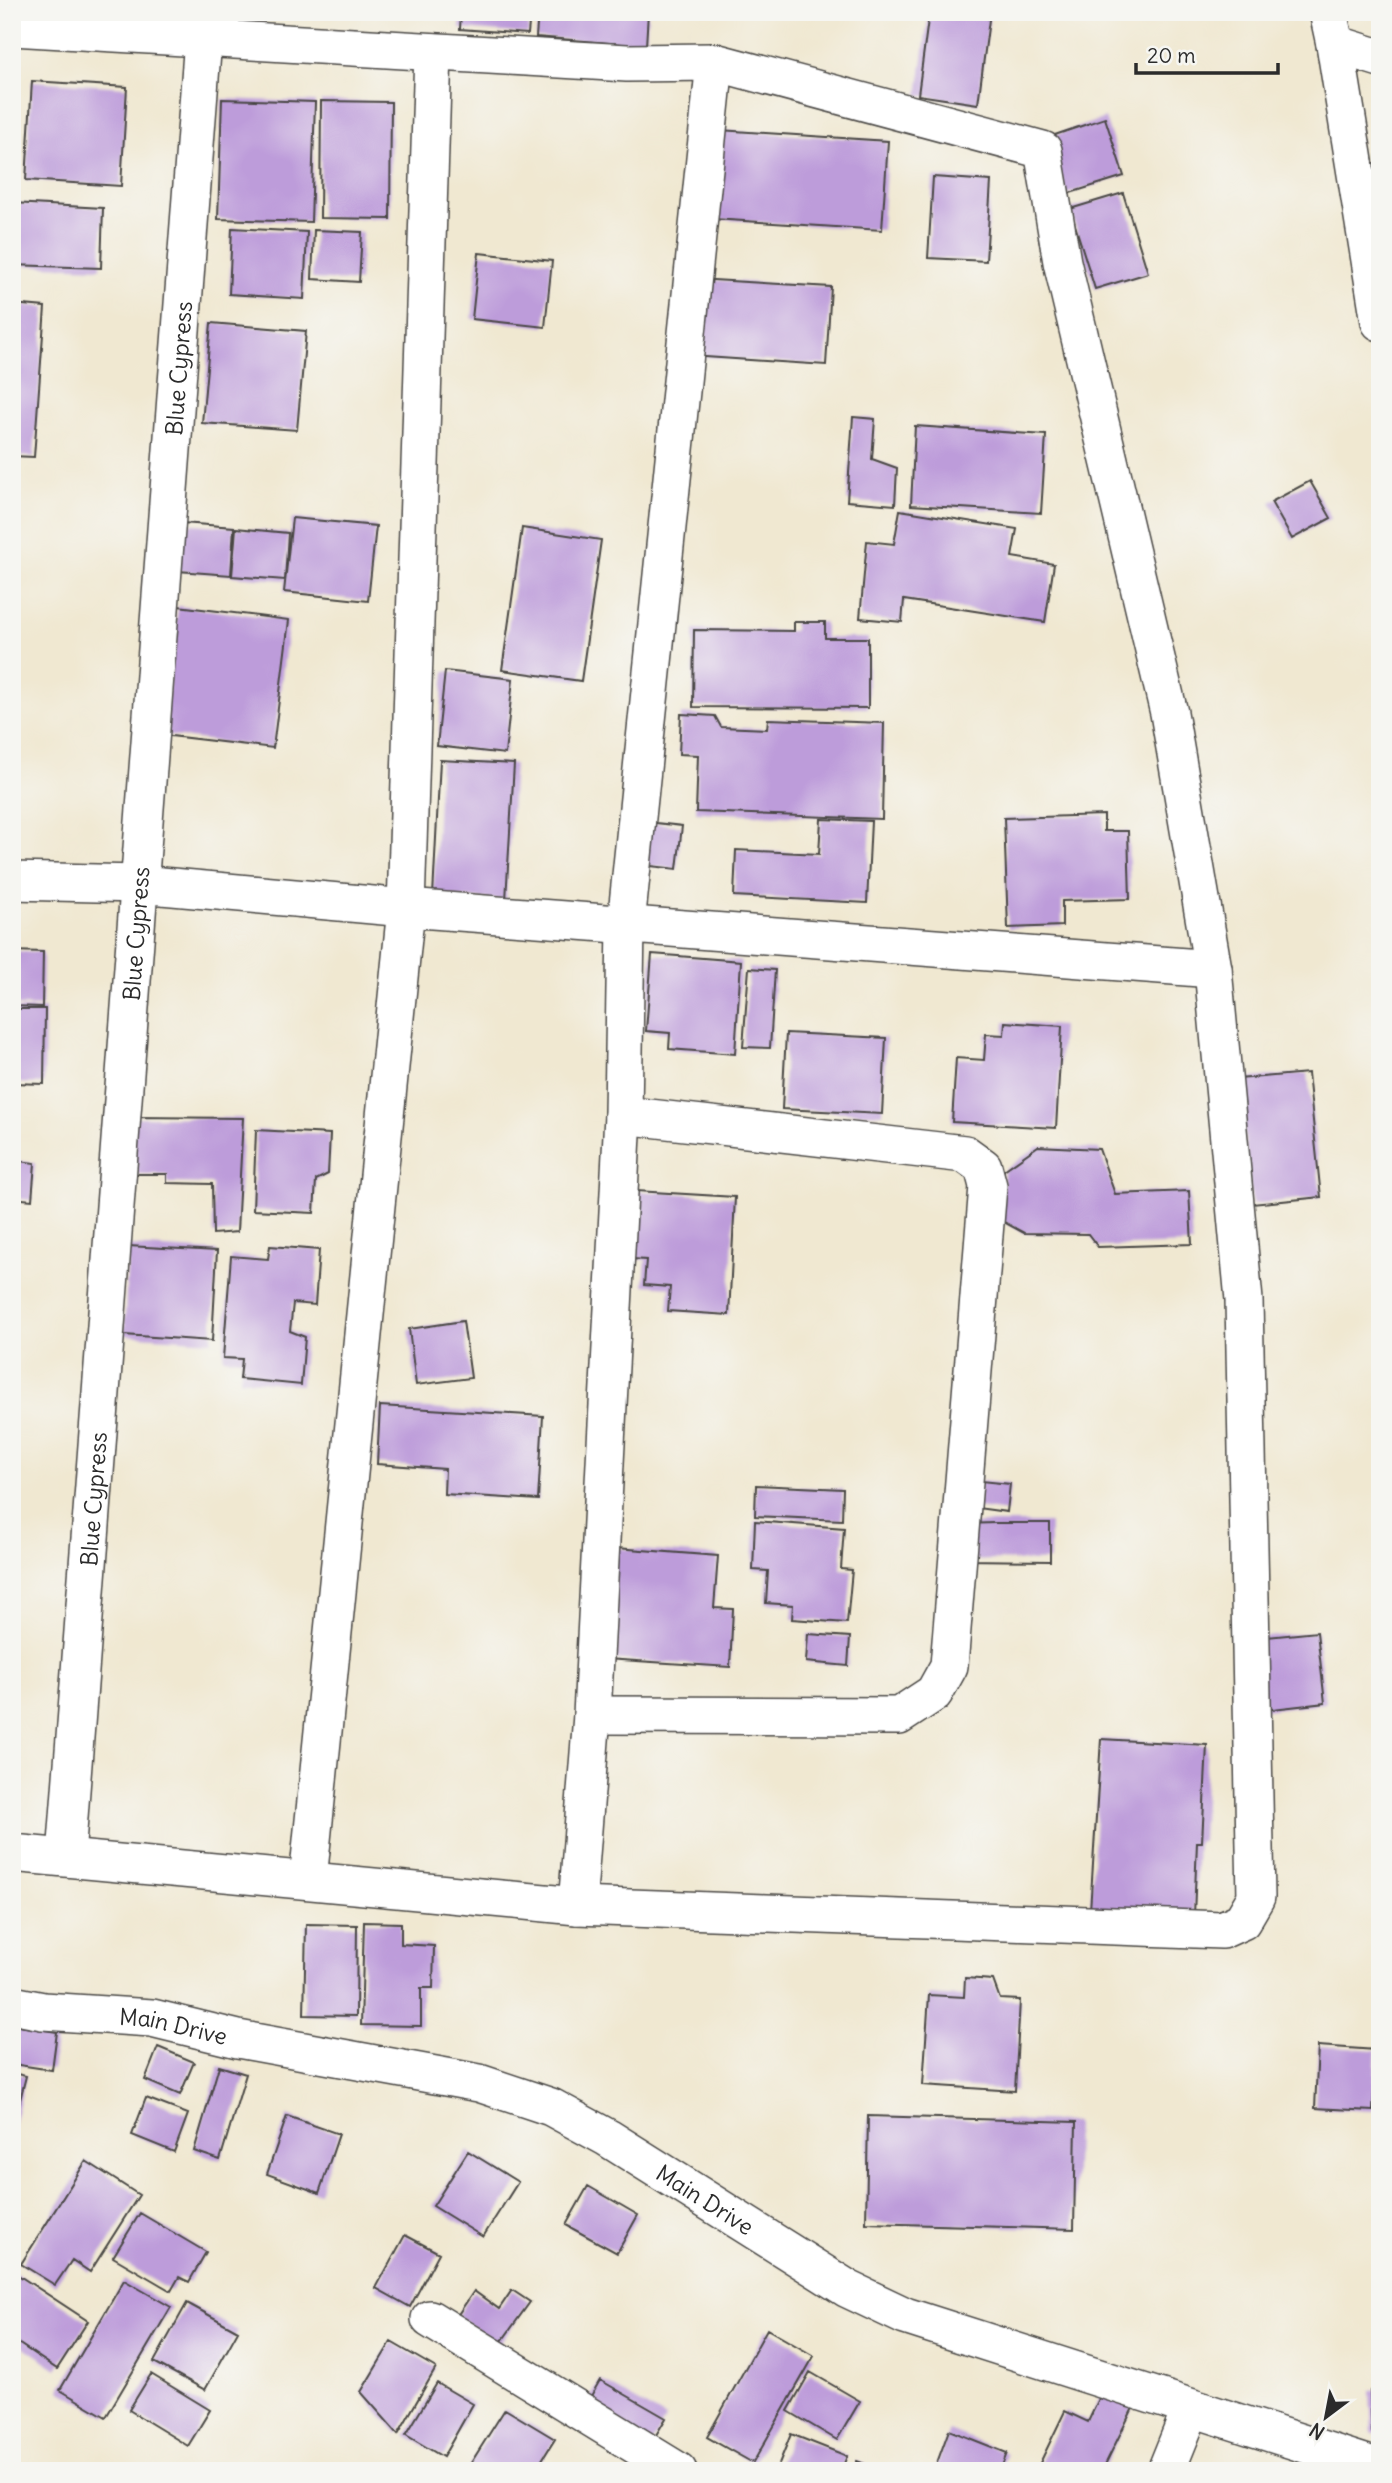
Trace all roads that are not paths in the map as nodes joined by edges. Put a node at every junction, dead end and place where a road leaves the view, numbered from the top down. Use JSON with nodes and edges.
{"nodes":[{"id":1,"x":204,"y":25,"type":"edge"},
{"id":2,"x":12,"y":27,"type":"edge"},
{"id":3,"x":1331,"y":28,"type":"edge"},
{"id":4,"x":433,"y":52,"type":"junction"},
{"id":5,"x":1380,"y":58,"type":"edge"},
{"id":6,"x":715,"y":62,"type":"junction"},
{"id":7,"x":1380,"y":322,"type":"edge"},
{"id":8,"x":12,"y":881,"type":"edge"},
{"id":9,"x":139,"y":884,"type":"junction"},
{"id":10,"x":407,"y":908,"type":"junction"},
{"id":11,"x":626,"y":925,"type":"junction"},
{"id":12,"x":1213,"y":970,"type":"junction"},
{"id":13,"x":623,"y":1115,"type":"junction"},
{"id":14,"x":592,"y":1715,"type":"junction"},
{"id":15,"x":12,"y":1853,"type":"edge"},
{"id":16,"x":66,"y":1857,"type":"junction"},
{"id":17,"x":308,"y":1880,"type":"junction"},
{"id":18,"x":577,"y":1906,"type":"junction"},
{"id":19,"x":12,"y":2006,"type":"edge"},
{"id":20,"x":430,"y":2319,"type":"dead end"},
{"id":21,"x":1191,"y":2409,"type":"junction"},
{"id":22,"x":1380,"y":2468,"type":"edge"},
{"id":23,"x":678,"y":2471,"type":"edge"},
{"id":24,"x":1166,"y":2471,"type":"edge"}],
"edges":[{"from":1,"to":2,"type":"street"},
{"from":1,"to":4,"type":"street"},
{"from":1,"to":9,"type":"street","name":"Blue Cypress"},
{"from":3,"to":5,"type":"street"},
{"from":3,"to":7,"type":"street"},
{"from":4,"to":6,"type":"street"},
{"from":4,"to":10,"type":"street"},
{"from":6,"to":11,"type":"street"},
{"from":6,"to":12,"type":"street"},
{"from":8,"to":9,"type":"street"},
{"from":9,"to":10,"type":"street"},
{"from":9,"to":16,"type":"street","name":"Blue Cypress"},
{"from":10,"to":11,"type":"street"},
{"from":10,"to":17,"type":"street"},
{"from":11,"to":12,"type":"street"},
{"from":11,"to":13,"type":"street"},
{"from":12,"to":18,"type":"street"},
{"from":13,"to":14,"type":"street"},
{"from":13,"to":14,"type":"street"},
{"from":14,"to":18,"type":"street"},
{"from":15,"to":16,"type":"street"},
{"from":16,"to":17,"type":"street"},
{"from":17,"to":18,"type":"street"},
{"from":19,"to":21,"type":"street","name":"Main Drive"},
{"from":20,"to":23,"type":"street"},
{"from":21,"to":22,"type":"street","name":"Main Drive"},
{"from":21,"to":24,"type":"street"}]}
